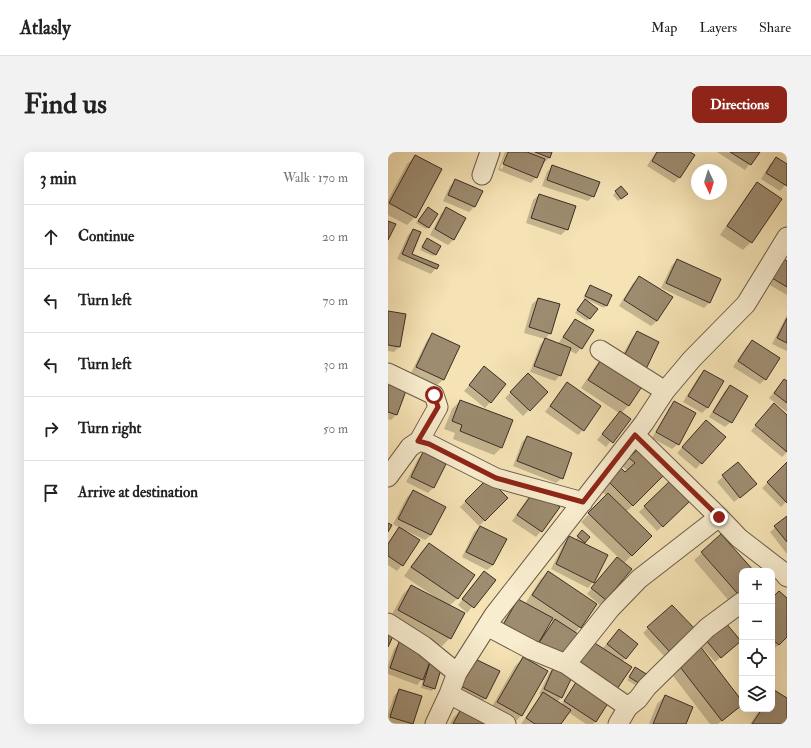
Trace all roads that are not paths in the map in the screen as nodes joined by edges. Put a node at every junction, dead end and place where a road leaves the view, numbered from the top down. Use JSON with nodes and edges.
{"nodes":[{"id":1,"x":490,"y":152,"type":"edge"},
{"id":2,"x":482,"y":175,"type":"dead end"},
{"id":3,"x":787,"y":237,"type":"edge"},
{"id":4,"x":600,"y":350,"type":"dead end"},
{"id":5,"x":388,"y":374,"type":"edge"},
{"id":6,"x":665,"y":391,"type":"junction"},
{"id":7,"x":635,"y":435,"type":"junction"},
{"id":8,"x":418,"y":441,"type":"junction"},
{"id":9,"x":388,"y":477,"type":"edge"},
{"id":10,"x":583,"y":502,"type":"junction"},
{"id":11,"x":719,"y":517,"type":"junction"},
{"id":12,"x":782,"y":574,"type":"edge"},
{"id":13,"x":739,"y":604,"type":"edge"},
{"id":14,"x":388,"y":623,"type":"edge"},
{"id":15,"x":487,"y":626,"type":"junction"},
{"id":16,"x":566,"y":664,"type":"junction"},
{"id":17,"x":457,"y":673,"type":"junction"},
{"id":18,"x":449,"y":694,"type":"junction"},
{"id":19,"x":628,"y":707,"type":"junction"},
{"id":20,"x":435,"y":724,"type":"edge"},
{"id":21,"x":506,"y":724,"type":"edge"},
{"id":22,"x":618,"y":724,"type":"edge"}],
"edges":[{"from":1,"to":2,"type":"street"},
{"from":3,"to":6,"type":"street"},
{"from":4,"to":6,"type":"street"},
{"from":5,"to":8,"type":"street"},
{"from":6,"to":7,"type":"street"},
{"from":7,"to":10,"type":"street"},
{"from":7,"to":11,"type":"street"},
{"from":8,"to":9,"type":"street"},
{"from":8,"to":10,"type":"street"},
{"from":10,"to":15,"type":"street"},
{"from":11,"to":12,"type":"street"},
{"from":11,"to":16,"type":"street"},
{"from":13,"to":19,"type":"street"},
{"from":14,"to":17,"type":"street"},
{"from":15,"to":16,"type":"street"},
{"from":15,"to":17,"type":"street"},
{"from":16,"to":19,"type":"street"},
{"from":17,"to":18,"type":"street"},
{"from":18,"to":20,"type":"street"},
{"from":18,"to":21,"type":"street"},
{"from":19,"to":22,"type":"street"}]}
